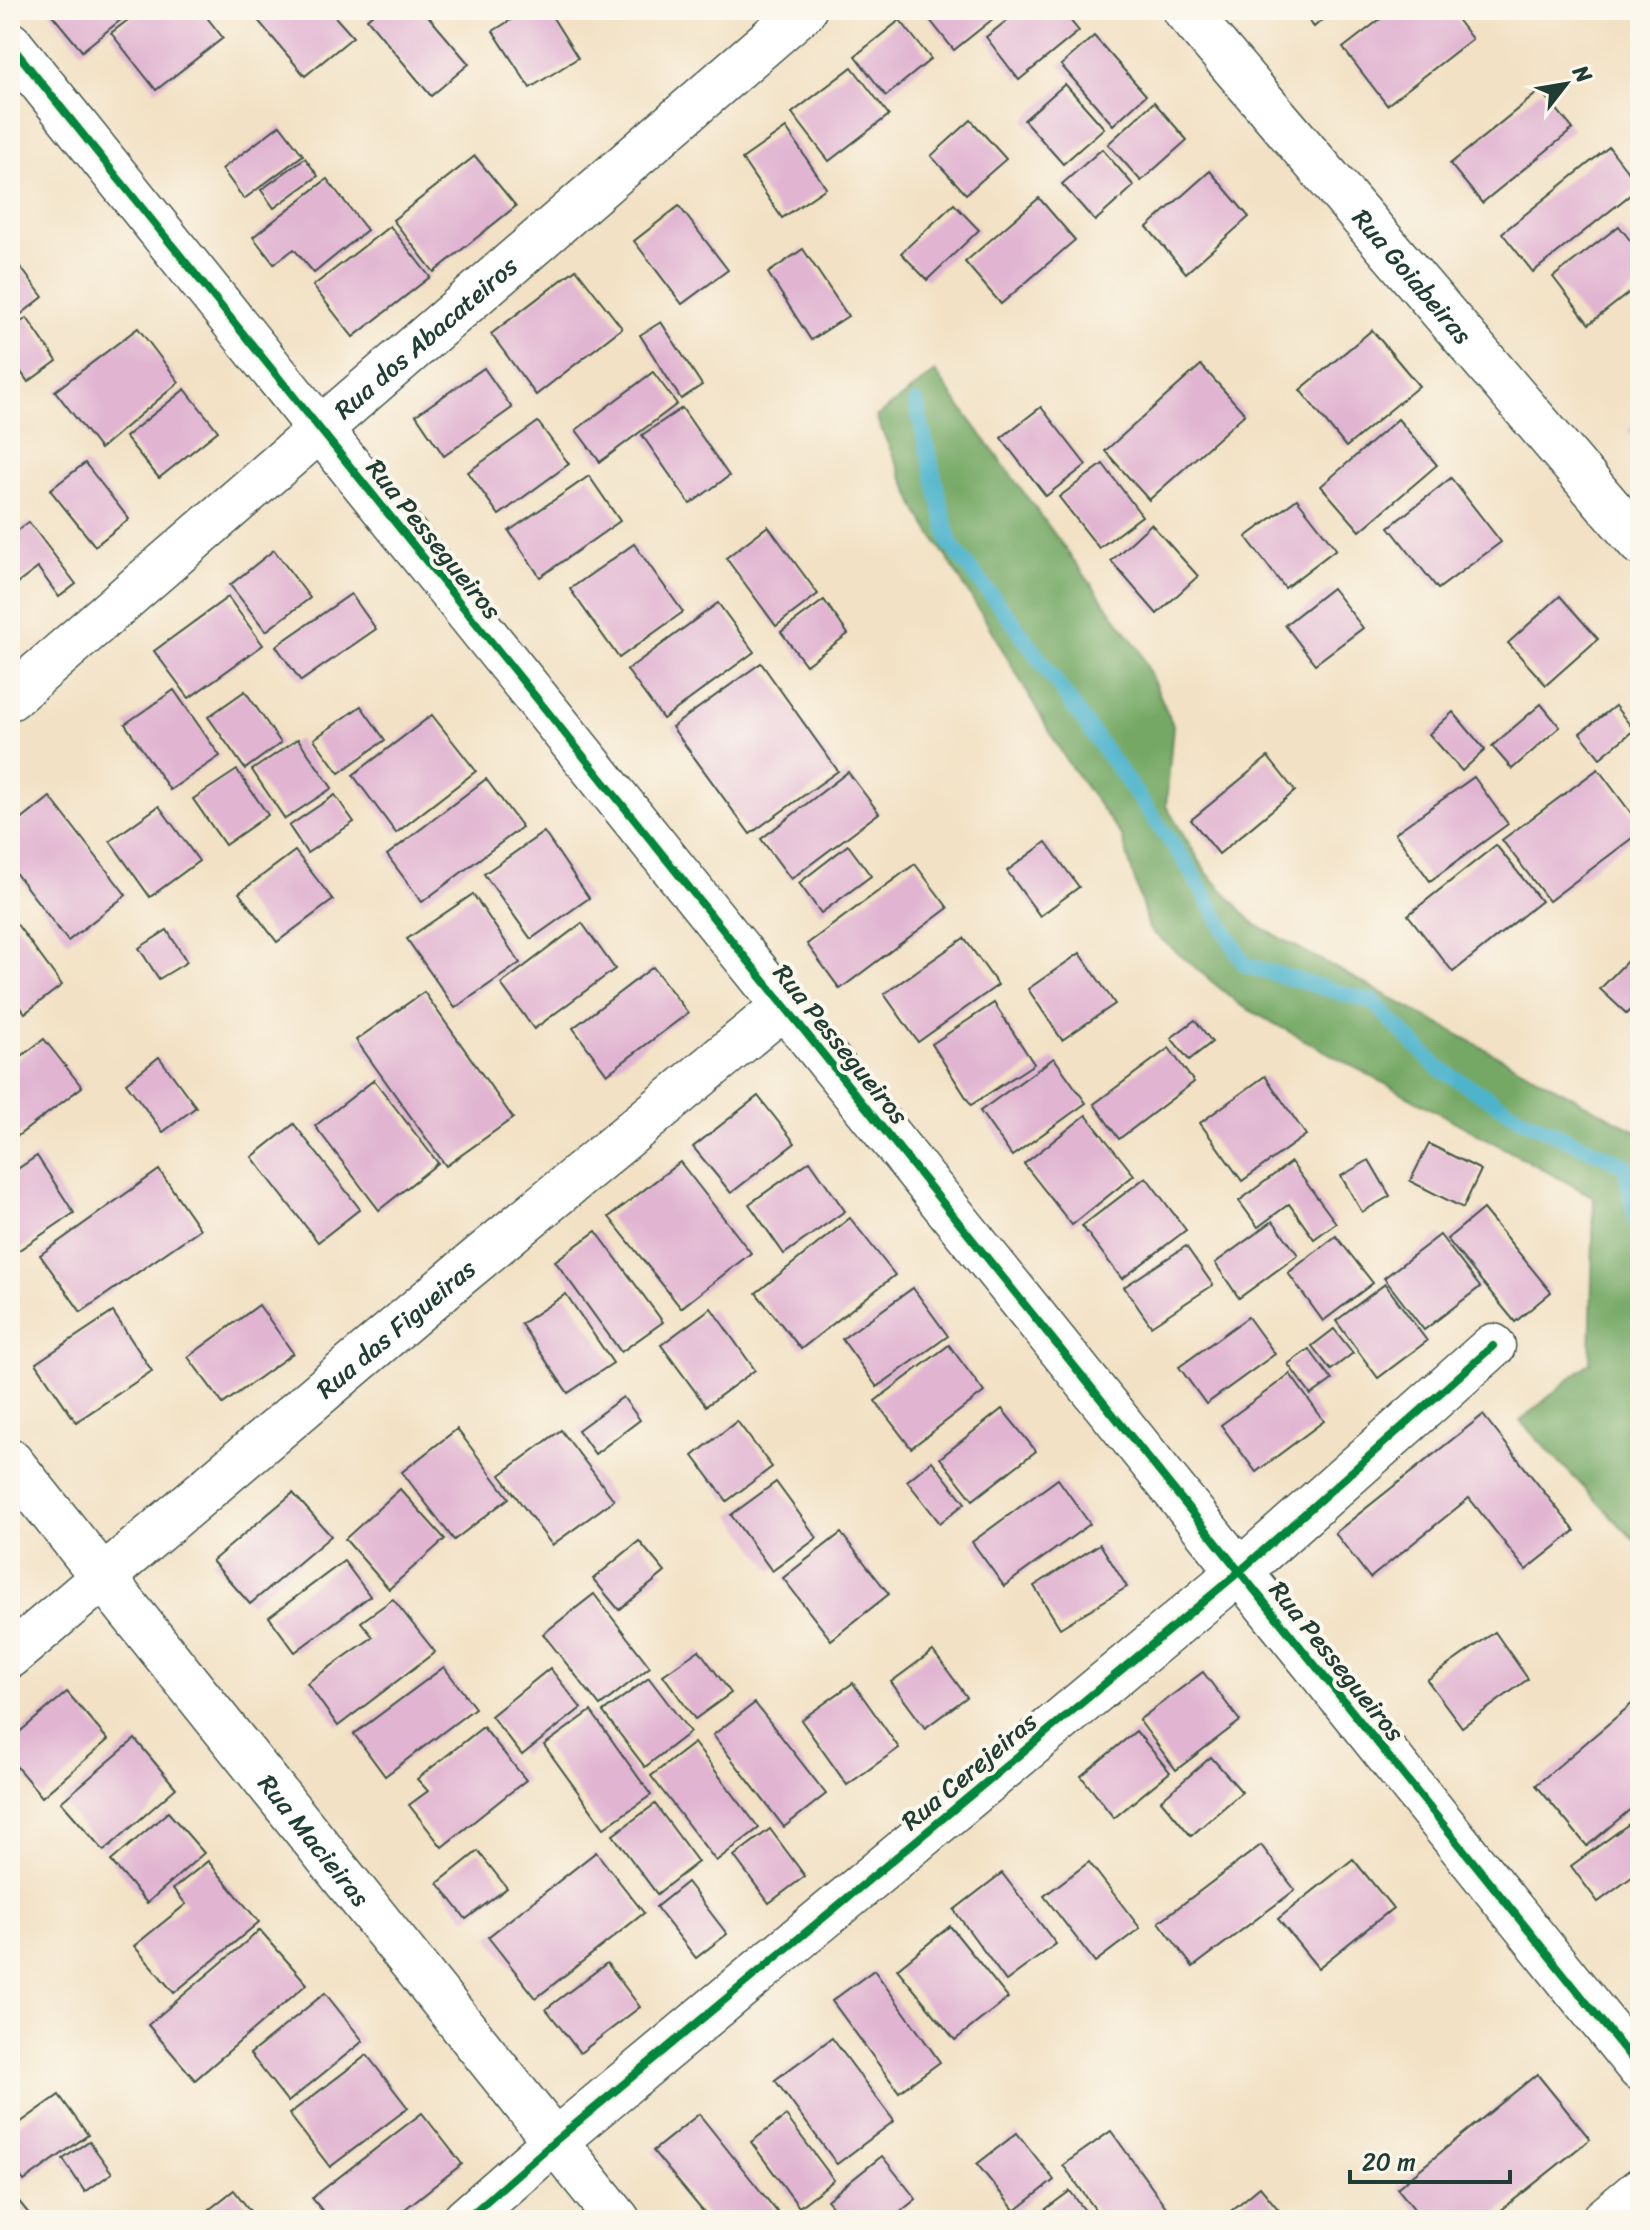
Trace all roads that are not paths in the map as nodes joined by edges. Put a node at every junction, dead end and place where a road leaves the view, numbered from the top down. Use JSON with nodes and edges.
{"nodes":[{"id":1,"x":804,"y":10,"type":"edge"},
{"id":2,"x":1185,"y":10,"type":"edge"},
{"id":3,"x":10,"y":44,"type":"edge"},
{"id":4,"x":320,"y":429,"type":"junction"},
{"id":5,"x":1640,"y":543,"type":"edge"},
{"id":6,"x":10,"y":698,"type":"edge"},
{"id":7,"x":784,"y":1006,"type":"junction"},
{"id":8,"x":1493,"y":1346,"type":"dead end"},
{"id":9,"x":10,"y":1461,"type":"edge"},
{"id":10,"x":1239,"y":1572,"type":"junction"},
{"id":11,"x":103,"y":1577,"type":"junction"},
{"id":12,"x":10,"y":1656,"type":"edge"},
{"id":13,"x":1640,"y":2069,"type":"edge"},
{"id":14,"x":555,"y":2141,"type":"junction"},
{"id":15,"x":1640,"y":2190,"type":"edge"},
{"id":16,"x":465,"y":2220,"type":"edge"},
{"id":17,"x":618,"y":2220,"type":"edge"},
{"id":18,"x":1604,"y":2220,"type":"edge"}],
"edges":[{"from":1,"to":4,"type":"street","name":"Rua dos Abacateiros"},
{"from":2,"to":5,"type":"street","name":"Rua Goiabeiras"},
{"from":3,"to":4,"type":"street","name":"Rua Pessegueiros"},
{"from":4,"to":6,"type":"street","name":"Rua dos Abacateiros"},
{"from":4,"to":7,"type":"street","name":"Rua Pessegueiros"},
{"from":7,"to":10,"type":"street","name":"Rua Pessegueiros"},
{"from":7,"to":11,"type":"street","name":"Rua das Figueiras"},
{"from":8,"to":10,"type":"street","name":"Rua Cerejeiras"},
{"from":9,"to":11,"type":"street","name":"Rua Macieiras"},
{"from":10,"to":13,"type":"street","name":"Rua Pessegueiros"},
{"from":10,"to":14,"type":"street","name":"Rua Cerejeiras"},
{"from":11,"to":12,"type":"street","name":"Rua das Figueiras"},
{"from":11,"to":14,"type":"street","name":"Rua Macieiras"},
{"from":14,"to":16,"type":"street","name":"Rua Cerejeiras"},
{"from":14,"to":17,"type":"street","name":"Rua Macieiras"},
{"from":15,"to":18,"type":"street"}]}
